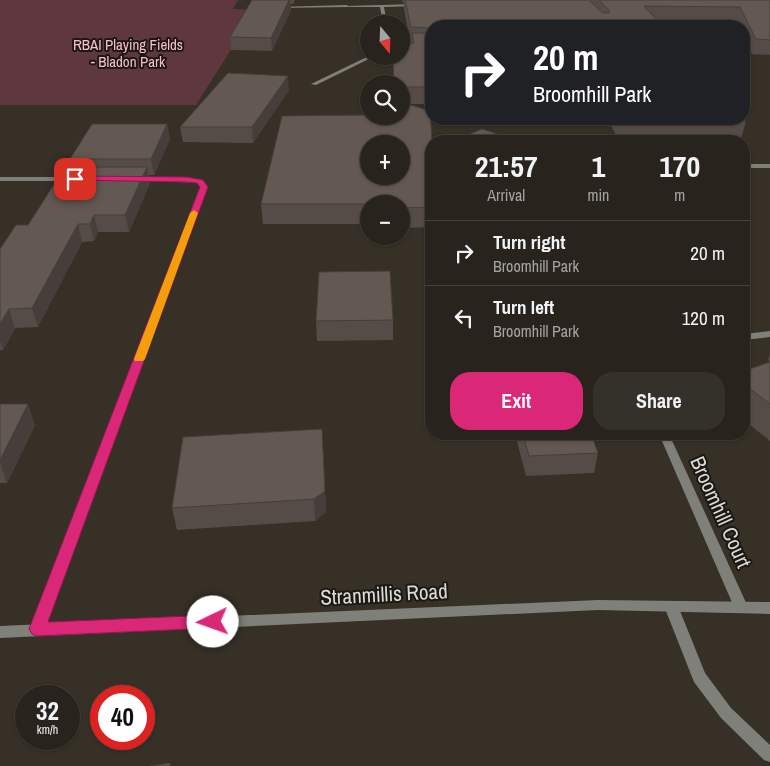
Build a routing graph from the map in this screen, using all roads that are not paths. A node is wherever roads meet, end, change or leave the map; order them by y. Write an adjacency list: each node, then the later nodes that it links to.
1 (420, 5): 2 (street)
2 (382, 6): 3 (street); 4 (street)
3 (274, 7)
4 (384, 15)
5 (360, 62): 6 (street)
6 (314, 84)
7 (750, 166): 8 (street)
8 (770, 166)
9 (0, 178): 10 (street)
10 (79, 179)
11 (128, 179): 18 (street)
12 (770, 334): 13 (street)
13 (750, 336)
14 (667, 440): 16 (street, Broomhill Court)
15 (671, 606): 16 (street, Stranmillis Road); 18 (street, Stranmillis Road); 20 (street)
16 (741, 607): 17 (street, Stranmillis Road)
17 (770, 608)
18 (37, 629): 19 (street, Stranmillis Road)
19 (0, 632)
20 (770, 755)

